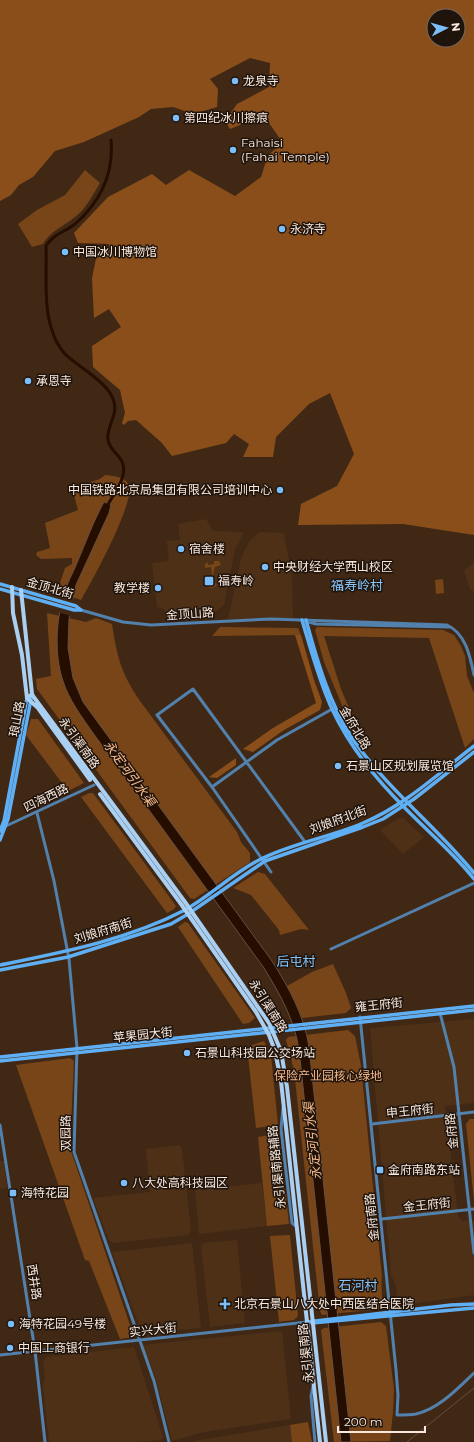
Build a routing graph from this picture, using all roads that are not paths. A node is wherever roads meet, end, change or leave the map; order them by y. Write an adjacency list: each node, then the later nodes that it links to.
1 (0, 584): 3 (main road, 金顶北街)
2 (0, 589): 3 (main road, 金顶北街)
3 (12, 590): 4 (main road, 金顶北街); 9 (main road, 永引渠南路)
4 (21, 592): 5 (main road, 金顶北街); 5 (main road, 金顶北街); 8 (main road)
5 (81, 610): 6 (street, 金顶山路)
6 (305, 621): 7 (street, 金顶山路); 10 (main road, 金府北路)
7 (474, 675)
8 (32, 694): 9 (main road); 30 (main road, 永引渠南路)
9 (29, 699): 14 (main road, 永引渠南路); 21 (main road, 琅山路); 22 (main road, 琅山路)
10 (334, 708): 13 (street); 16 (main road, 金府北路); 17 (main road, 金府北路)
11 (474, 746): 16 (main road, 刘娘府北街)
12 (474, 752): 18 (main road, 刘娘府北街)
13 (246, 762): 15 (street); 15 (street); 24 (street)
14 (94, 785): 20 (street, 四海西路); 30 (main road, 永引渠南路)
15 (212, 787): 25 (street)
16 (404, 799): 17 (main road, 刘娘府北街); 18 (main road, 金府北路)
17 (399, 802): 19 (main road, 金府北路); 24 (main road, 刘娘府北街)
18 (407, 803): 19 (main road, 刘娘府北街); 27 (main road, 金府北路)
19 (403, 807): 25 (main road, 刘娘府北街); 28 (main road, 金府北路)
20 (37, 813): 21 (street, 四海西路); 32 (street, 双园路)
21 (6, 826): 23 (main road, 琅山路)
22 (0, 831)
23 (0, 840)
24 (305, 842): 25 (main road, 刘娘府北街)
25 (263, 860): 26 (street); 30 (main road, 刘娘府北街)
26 (271, 872)
27 (474, 873)
28 (474, 879)
29 (474, 883): 31 (street)
30 (188, 911): 32 (main road, 刘娘府南街); 33 (main road, 刘娘府南街); 42 (main road, 永引渠南路); 43 (main road, 永引渠南路)
31 (331, 949)
32 (67, 952): 33 (street, 双园路); 34 (main road, 刘娘府南街)
33 (68, 957): 35 (main road, 刘娘府南街); 44 (street, 双园路)
34 (0, 965)
35 (0, 970)
36 (474, 1006): 38 (main road, 雍王府街)
37 (474, 1010): 38 (main road, 雍王府街)
38 (439, 1011): 39 (main road, 雍王府街); 40 (main road, 雍王府街); 48 (street, 金府路)
39 (360, 1017): 40 (street, 金府南路); 41 (main road, 雍王府街)
40 (361, 1022): 41 (main road, 雍王府街); 49 (street, 金府南路)
41 (287, 1028): 42 (main road, 苹果园大街)
42 (273, 1029): 43 (main road, 苹果园大街); 59 (main road, 永引渠南路)
43 (266, 1030): 44 (main road, 苹果园大街); 58 (main road, 永引渠南路)
44 (77, 1050): 45 (main road, 苹果园大街); 46 (main road, 苹果园大街); 60 (street, 双园路)
45 (0, 1057)
46 (0, 1061)
47 (474, 1112): 48 (street, 申王府街)
48 (459, 1114): 49 (street, 申王府街); 51 (street, 金府路)
49 (372, 1124): 53 (street, 金府南路)
50 (0, 1125): 61 (street, 西井路)
51 (470, 1209): 52 (street, 金王府街); 53 (street, 金王府街); 54 (street, 金府路)
52 (474, 1209)
53 (382, 1219): 57 (street, 金府南路)
54 (474, 1254)
55 (474, 1304): 57 (main road)
56 (474, 1308): 57 (main road)
57 (391, 1314): 59 (main road); 63 (street, 金府南路)
58 (307, 1322): 59 (main road); 60 (street, 实兴大街); 64 (main road, 永引渠南路)
59 (313, 1322): 71 (main road, 永引渠南路)
60 (139, 1340): 61 (street, 实兴大街); 68 (street, 双园路)
61 (35, 1352): 62 (street, 实兴大街); 67 (street, 西井路)
62 (0, 1355)
63 (474, 1372)
64 (313, 1382): 65 (street); 66 (main road, 永引渠南路)
65 (313, 1418): 66 (street); 69 (street)
66 (318, 1423): 70 (main road, 永引渠南路)
67 (45, 1442)
68 (170, 1442)
69 (315, 1442)
70 (320, 1442)
71 (326, 1442)

